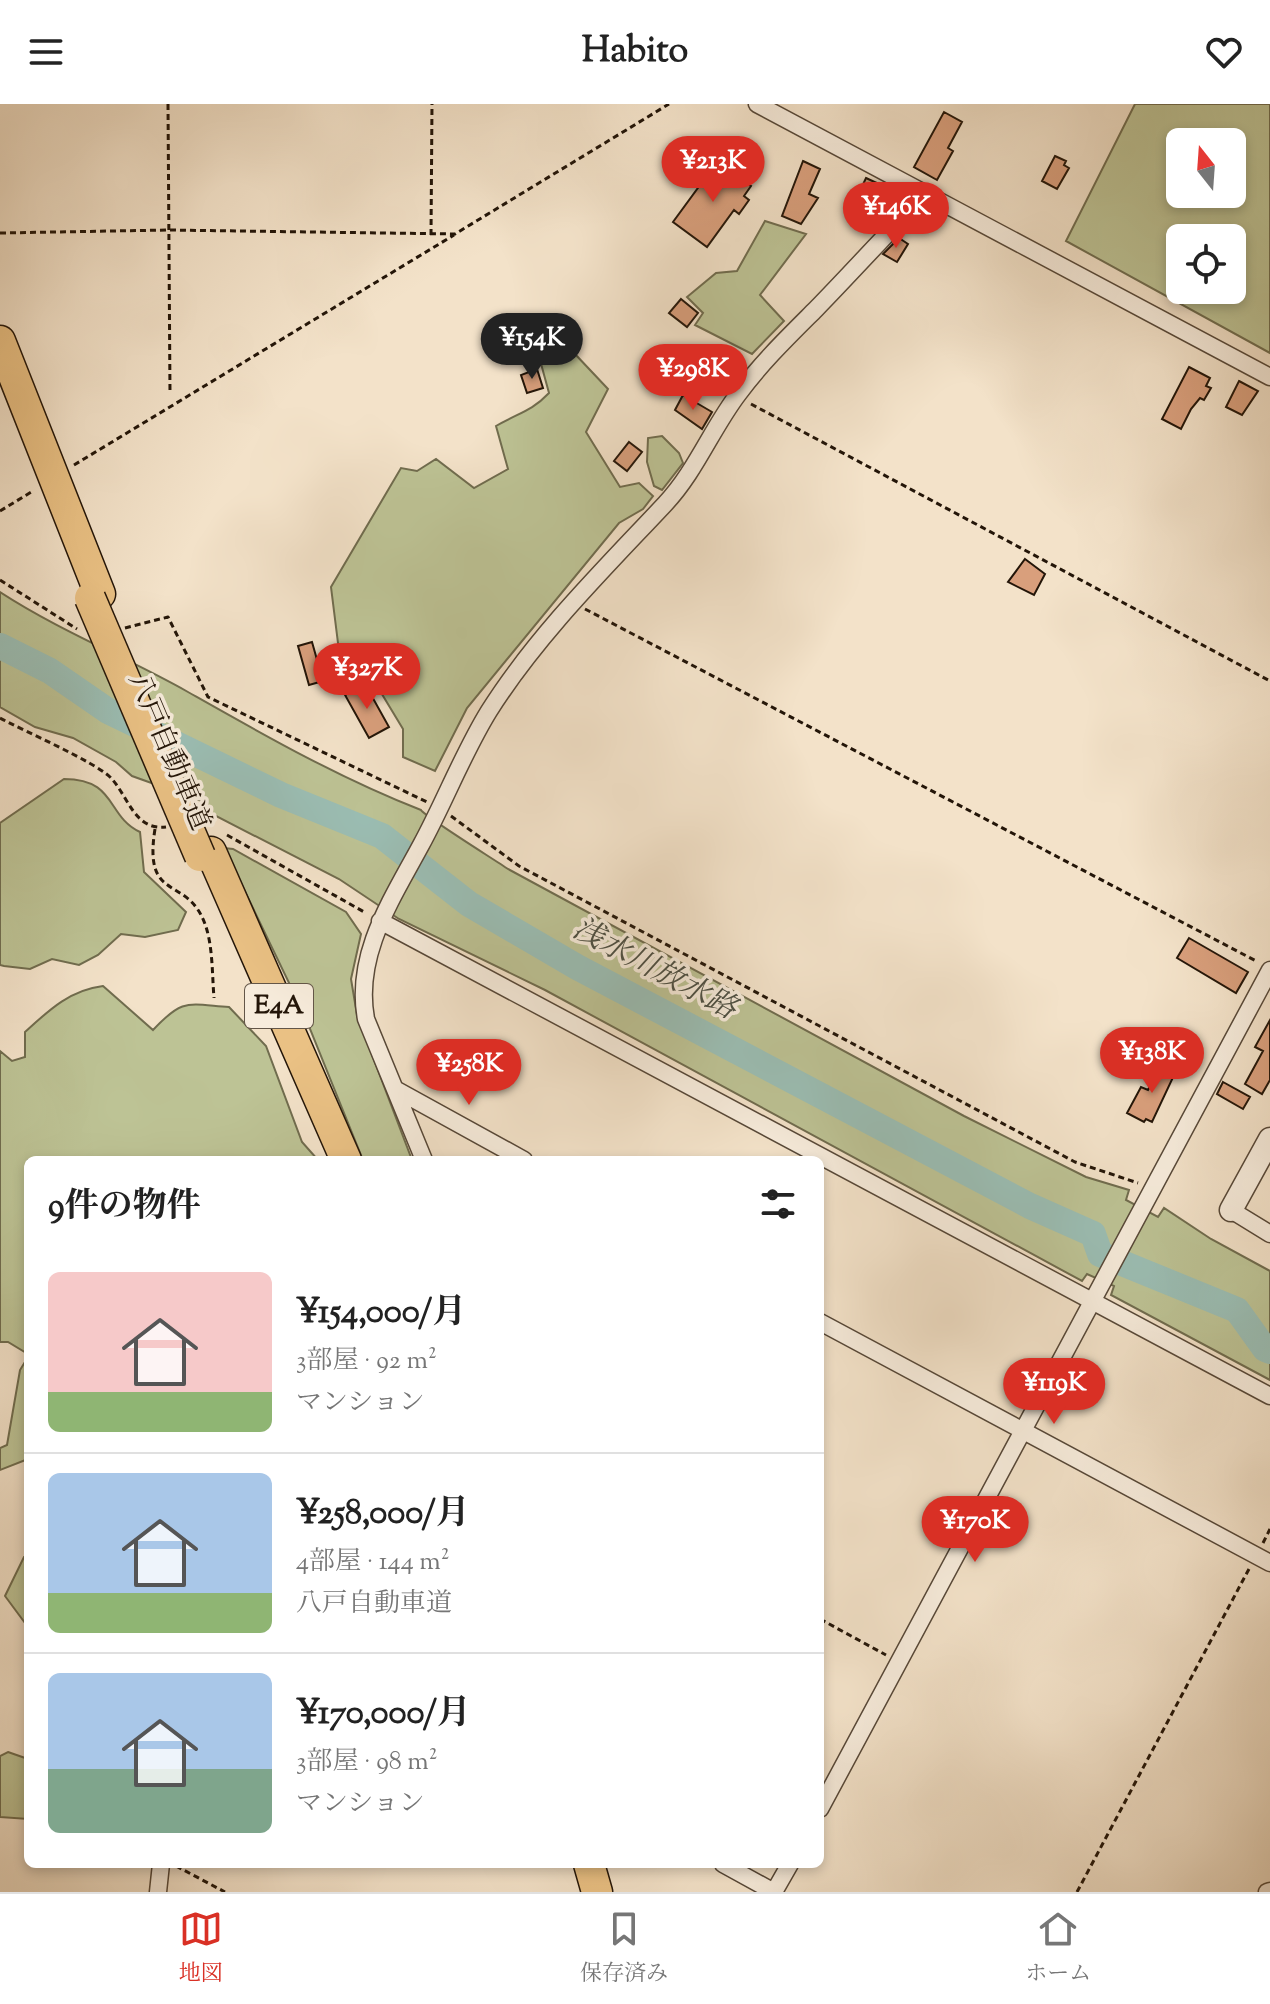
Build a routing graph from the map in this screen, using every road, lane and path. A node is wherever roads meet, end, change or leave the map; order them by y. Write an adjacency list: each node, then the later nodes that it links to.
1 (168, 104): 6 (path)
2 (432, 104): 9 (path)
3 (669, 104): 8 (path)
4 (757, 104): 5 (street)
5 (925, 195): 12 (street); 14 (street)
6 (167, 230): 7 (path); 9 (path); 13 (path)
7 (0, 233)
8 (455, 234): 9 (path); 15 (path)
9 (431, 235)
10 (0, 341): 19 (highway, 八戸自動車道 / E4A)
11 (0, 372): 19 (highway, 八戸自動車道 / E4A)
12 (1270, 377)
13 (170, 394)
14 (736, 396): 20 (street); 23 (path)
15 (71, 467)
16 (33, 491): 17 (path)
17 (0, 511)
18 (0, 580): 21 (path)
19 (95, 596): 26 (highway, 八戸自動車道 / E4A, bridge)
20 (574, 604): 24 (street); 28 (path)
21 (78, 629)
22 (121, 629): 24 (path)
23 (1270, 681)
24 (440, 809): 27 (street); 38 (path)
25 (155, 829): 29 (path)
26 (206, 854): 32 (highway, 八戸自動車道 / E4A); 33 (highway, 八戸自動車道 / E4A)
27 (380, 921): 30 (street); 36 (street)
28 (1270, 969): 38 (street)
29 (214, 998)
30 (395, 1089): 34 (street); 35 (street)
31 (1270, 1139): 39 (street)
32 (332, 1156)
33 (344, 1156)
34 (422, 1156)
35 (517, 1156)
36 (823, 1156)
37 (824, 1156): 41 (street)
38 (1150, 1194): 41 (street)
39 (1231, 1210): 40 (street)
40 (1270, 1234)
41 (1095, 1300): 43 (street); 44 (street)
42 (824, 1324): 44 (street)
43 (1270, 1396)
44 (1022, 1433): 46 (street); 48 (street)
45 (1270, 1529): 46 (path)
46 (1263, 1559): 61 (path)
47 (824, 1621): 48 (path)
48 (900, 1663): 49 (street)
49 (824, 1802)
50 (161, 1868): 56 (street)
51 (181, 1868): 57 (path)
52 (590, 1868): 58 (highway)
53 (601, 1868): 59 (highway)
54 (730, 1868): 60 (street)
55 (788, 1868): 60 (street)
56 (158, 1892)
57 (225, 1892)
58 (597, 1892)
59 (608, 1892)
60 (774, 1892)
61 (1077, 1892)

